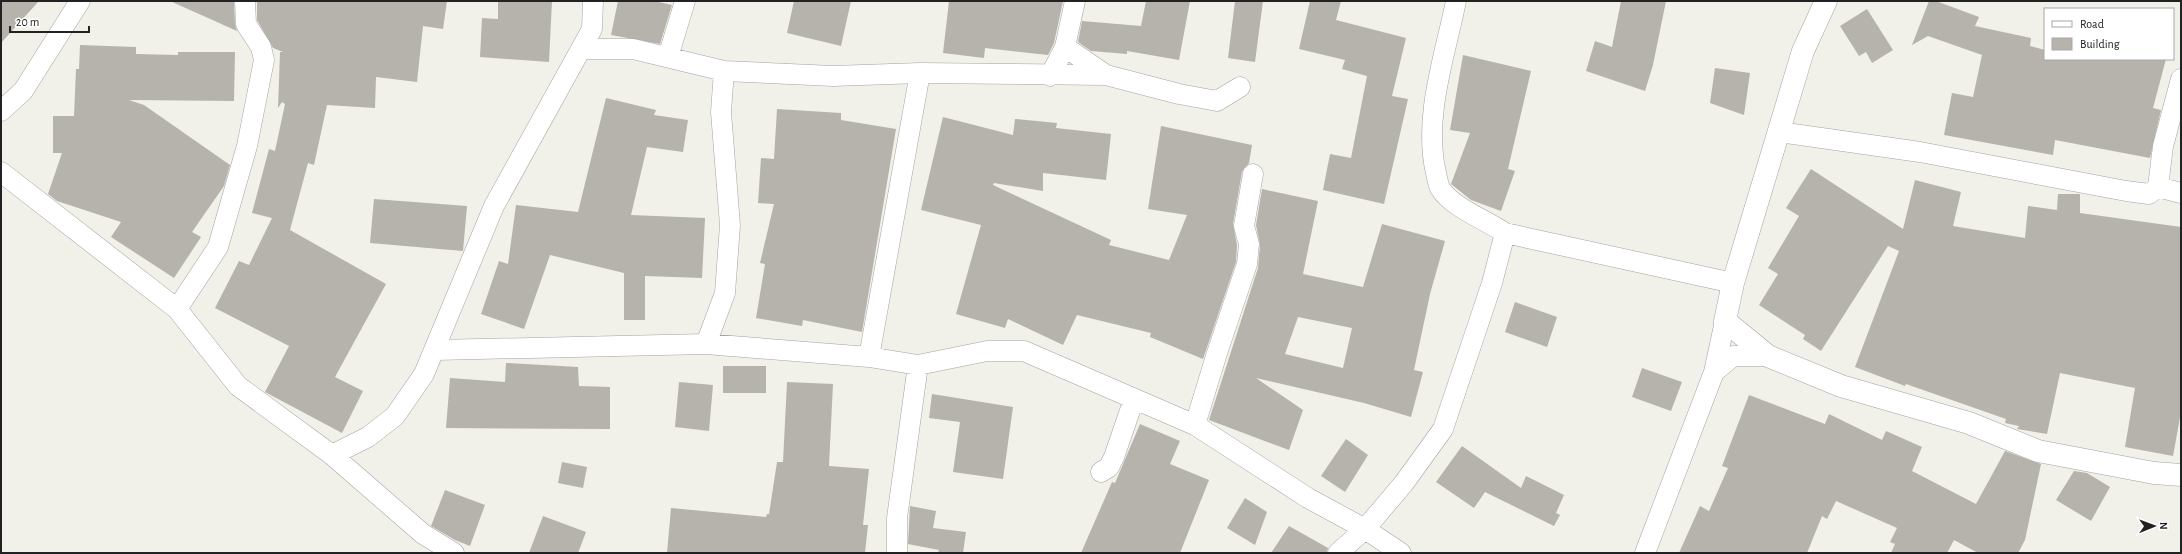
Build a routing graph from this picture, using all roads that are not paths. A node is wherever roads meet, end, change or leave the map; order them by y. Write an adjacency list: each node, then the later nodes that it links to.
1 (80, 1): 17 (street)
2 (245, 1): 25 (street)
3 (594, 1): 9 (street)
4 (685, 1): 10 (street)
5 (1075, 1): 8 (street)
6 (1456, 1): 23 (street)
7 (1826, 1): 18 (street)
8 (1065, 47): 13 (street); 14 (street)
9 (582, 49): 10 (street); 28 (street)
10 (668, 57): 11 (street)
11 (724, 71): 12 (street); 27 (street)
12 (920, 73): 14 (street); 30 (street)
13 (1106, 75): 14 (street); 16 (street)
14 (1050, 76)
15 (2181, 79): 21 (street)
16 (1240, 87)
17 (1, 111)
18 (1779, 132): 21 (street); 24 (street)
19 (1, 172): 25 (street)
20 (1253, 174): 34 (street)
21 (2158, 187): 22 (street)
22 (2181, 193)
23 (1505, 233): 24 (street); 38 (street)
24 (1733, 283): 26 (street)
25 (177, 309): 35 (street)
26 (1725, 321): 29 (street); 32 (street)
27 (706, 344): 28 (street); 30 (street)
28 (436, 350): 35 (street)
29 (1768, 356): 32 (street); 37 (street)
30 (869, 357): 31 (street)
31 (918, 365): 33 (street); 40 (street)
32 (1714, 372): 43 (street)
33 (1134, 399): 34 (street); 36 (street)
34 (1196, 425): 38 (street)
35 (332, 455): 39 (street)
36 (1101, 472)
37 (2181, 475)
38 (1365, 529): 41 (street); 42 (street)
39 (454, 553)
40 (897, 553)
41 (1338, 553)
42 (1401, 553)
43 (1645, 553)

